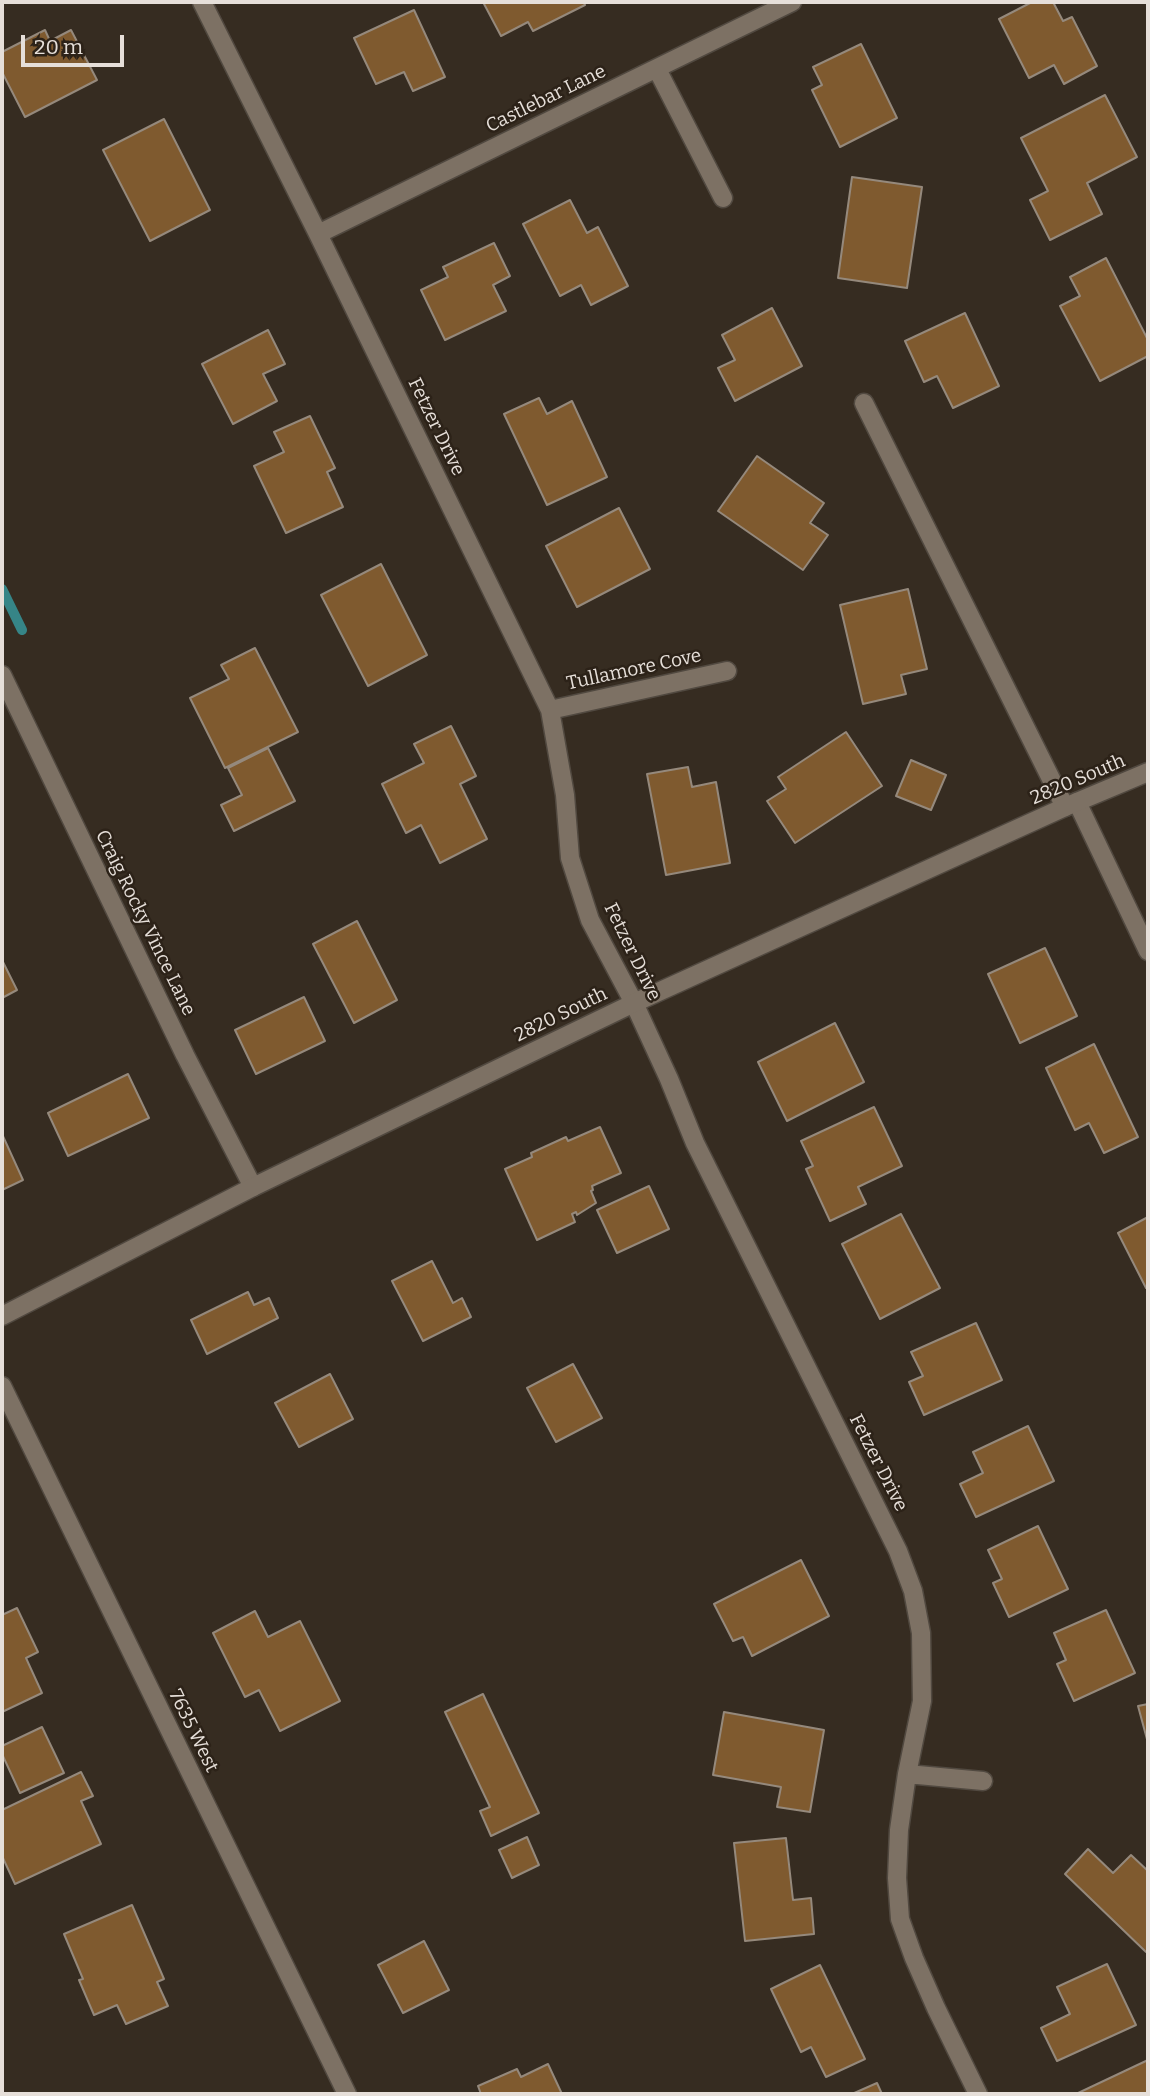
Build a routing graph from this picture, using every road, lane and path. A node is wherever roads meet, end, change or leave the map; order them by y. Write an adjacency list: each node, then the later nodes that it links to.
1 (202, 2): 5 (street, Fetzer Drive)
2 (792, 2): 3 (street, Castlebar Lane)
3 (657, 69): 4 (street); 5 (street, Castlebar Lane)
4 (723, 198)
5 (318, 234): 9 (street, Fetzer Drive)
6 (864, 403): 11 (street)
7 (727, 671): 9 (street, Tullamore Cove)
8 (2, 675): 14 (street, Craig Rocky Vince Lane)
9 (550, 710): 13 (street, Fetzer Drive)
10 (1148, 772): 11 (street, 2820 South)
11 (1071, 805): 12 (street); 13 (street, 2820 South)
12 (1148, 951)
13 (634, 1003): 14 (street, 2820 South); 17 (street, Fetzer Drive)
14 (253, 1187): 15 (street, 2820 South)
15 (2, 1316)
16 (2, 1386): 19 (street, 7635 West)
17 (907, 1774): 18 (street); 20 (street, Fetzer Drive)
18 (983, 1782)
19 (347, 2094)
20 (978, 2094)

